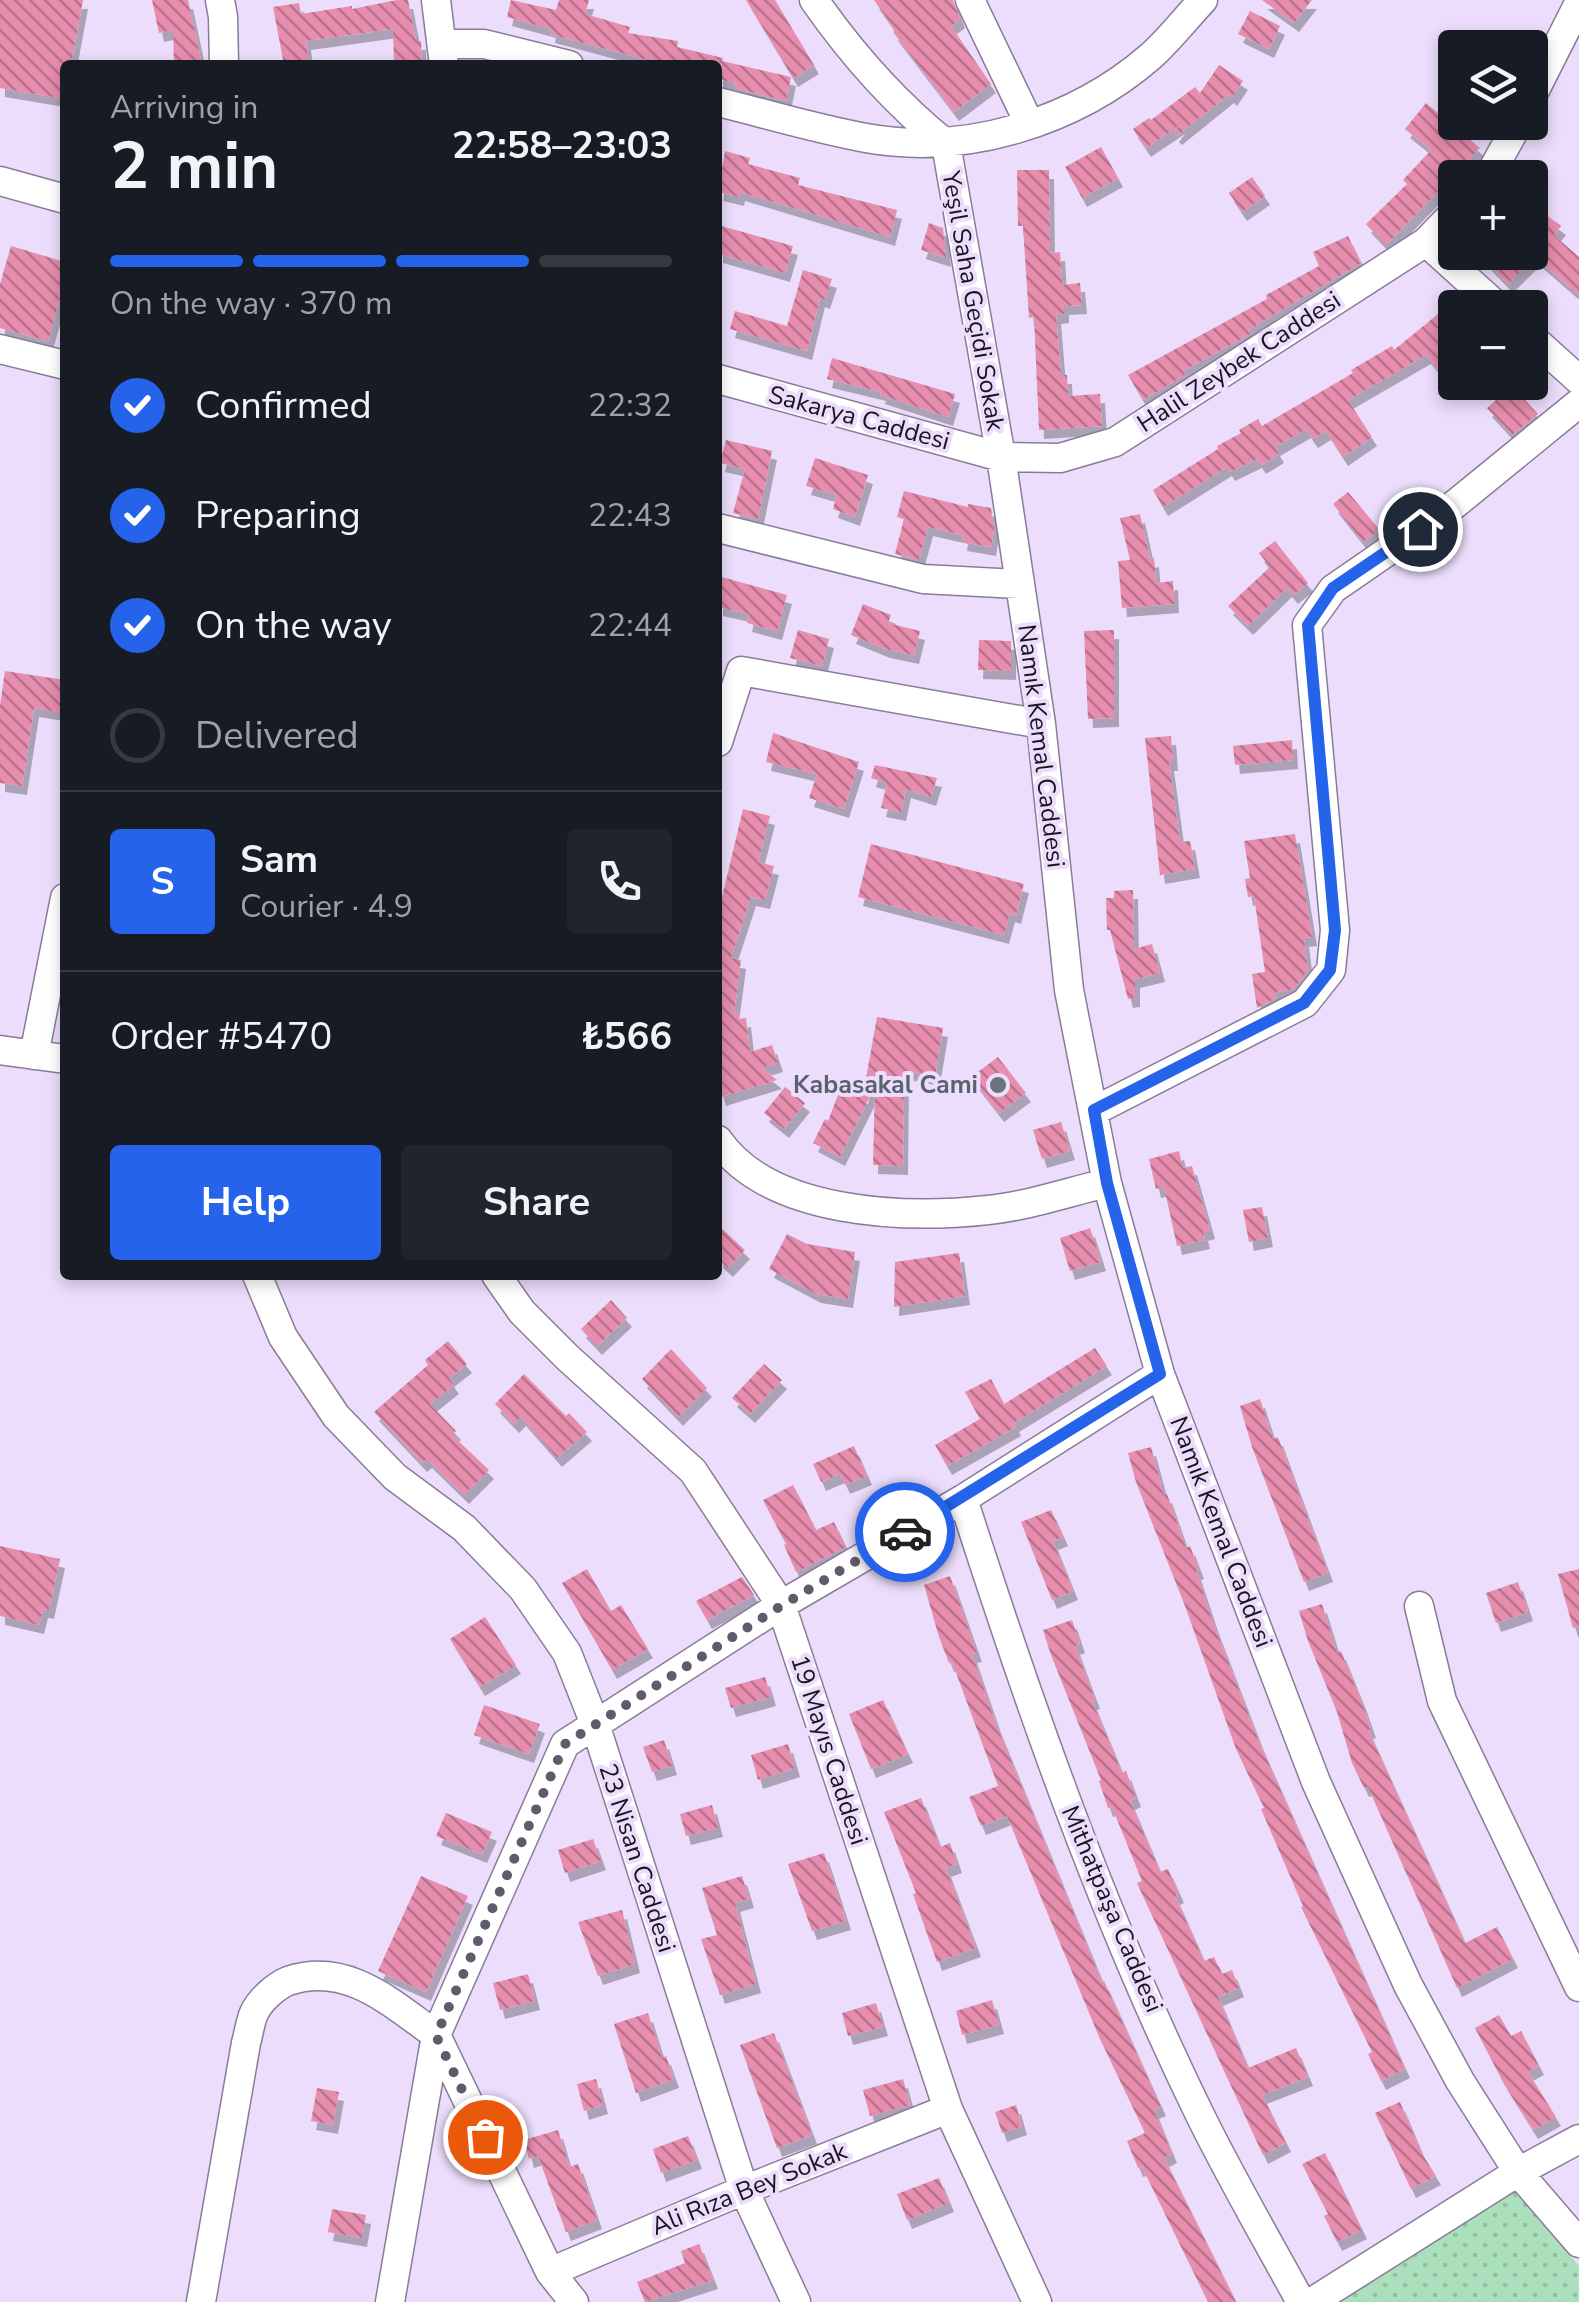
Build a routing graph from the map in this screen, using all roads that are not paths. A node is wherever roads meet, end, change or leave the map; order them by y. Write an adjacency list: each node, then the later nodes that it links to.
1 (220, 0): 8 (street)
2 (436, 0): 7 (street)
3 (814, 0): 13 (street)
4 (970, 0): 12 (street)
5 (1204, 0): 12 (street)
6 (1579, 3): 10 (street)
7 (444, 54): 9 (street)
8 (224, 60)
9 (548, 60)
10 (1548, 64)
11 (722, 103): 13 (street)
12 (1029, 123): 13 (street)
13 (946, 144): 25 (street, Yeşil Saha Geçidi Sokak)
14 (0, 181): 15 (street)
15 (60, 198)
16 (1438, 230): 17 (street, Halil Zeybek Caddesi)
17 (1426, 242): 18 (street); 25 (street, Halil Zeybek Caddesi)
18 (1479, 290)
19 (0, 349): 21 (street)
20 (1548, 352): 23 (street)
21 (60, 364)
22 (722, 380): 25 (street, Sakarya Caddesi)
23 (1579, 380)
24 (1579, 403): 34 (street)
25 (1001, 458): 27 (street, Namık Kemal Caddesi)
26 (722, 529): 27 (street)
27 (1020, 584): 28 (street, Namık Kemal Caddesi)
28 (1041, 724): 29 (street); 34 (street, Namık Kemal Caddesi)
29 (722, 730)
30 (60, 923): 32 (street)
31 (0, 1050): 32 (street)
32 (34, 1056): 33 (street)
33 (60, 1059)
34 (1094, 1110): 36 (street, Namık Kemal Caddesi)
35 (722, 1146): 36 (street)
36 (1107, 1183): 39 (street, Namık Kemal Caddesi)
37 (259, 1280): 43 (street, 23 Nisan Caddesi)
38 (500, 1280): 41 (street, 19 Mayıs Caddesi)
39 (1160, 1374): 40 (street); 48 (street, Namık Kemal Caddesi)
40 (963, 1499): 41 (street); 57 (street, Mithatpaşa Caddesi)
41 (781, 1606): 43 (street); 46 (street, 19 Mayıs Caddesi)
42 (1418, 1606): 44 (street)
43 (595, 1724): 45 (street); 49 (street, 23 Nisan Caddesi)
44 (1579, 1986)
45 (436, 2036): 51 (street); 52 (street); 53 (street)
46 (948, 2108): 49 (street, Ali Rıza Bey Sokak); 56 (street, 19 Mayıs Caddesi)
47 (1579, 2139): 48 (street)
48 (1518, 2172): 50 (street, Namık Kemal Caddesi); 58 (street)
49 (744, 2190): 51 (street, Ali Rıza Bey Sokak); 55 (street, 23 Nisan Caddesi)
50 (1579, 2244)
51 (550, 2272): 54 (street)
52 (201, 2302)
53 (390, 2302)
54 (574, 2302)
55 (796, 2302)
56 (1037, 2302)
57 (1300, 2302)
58 (1312, 2302)

